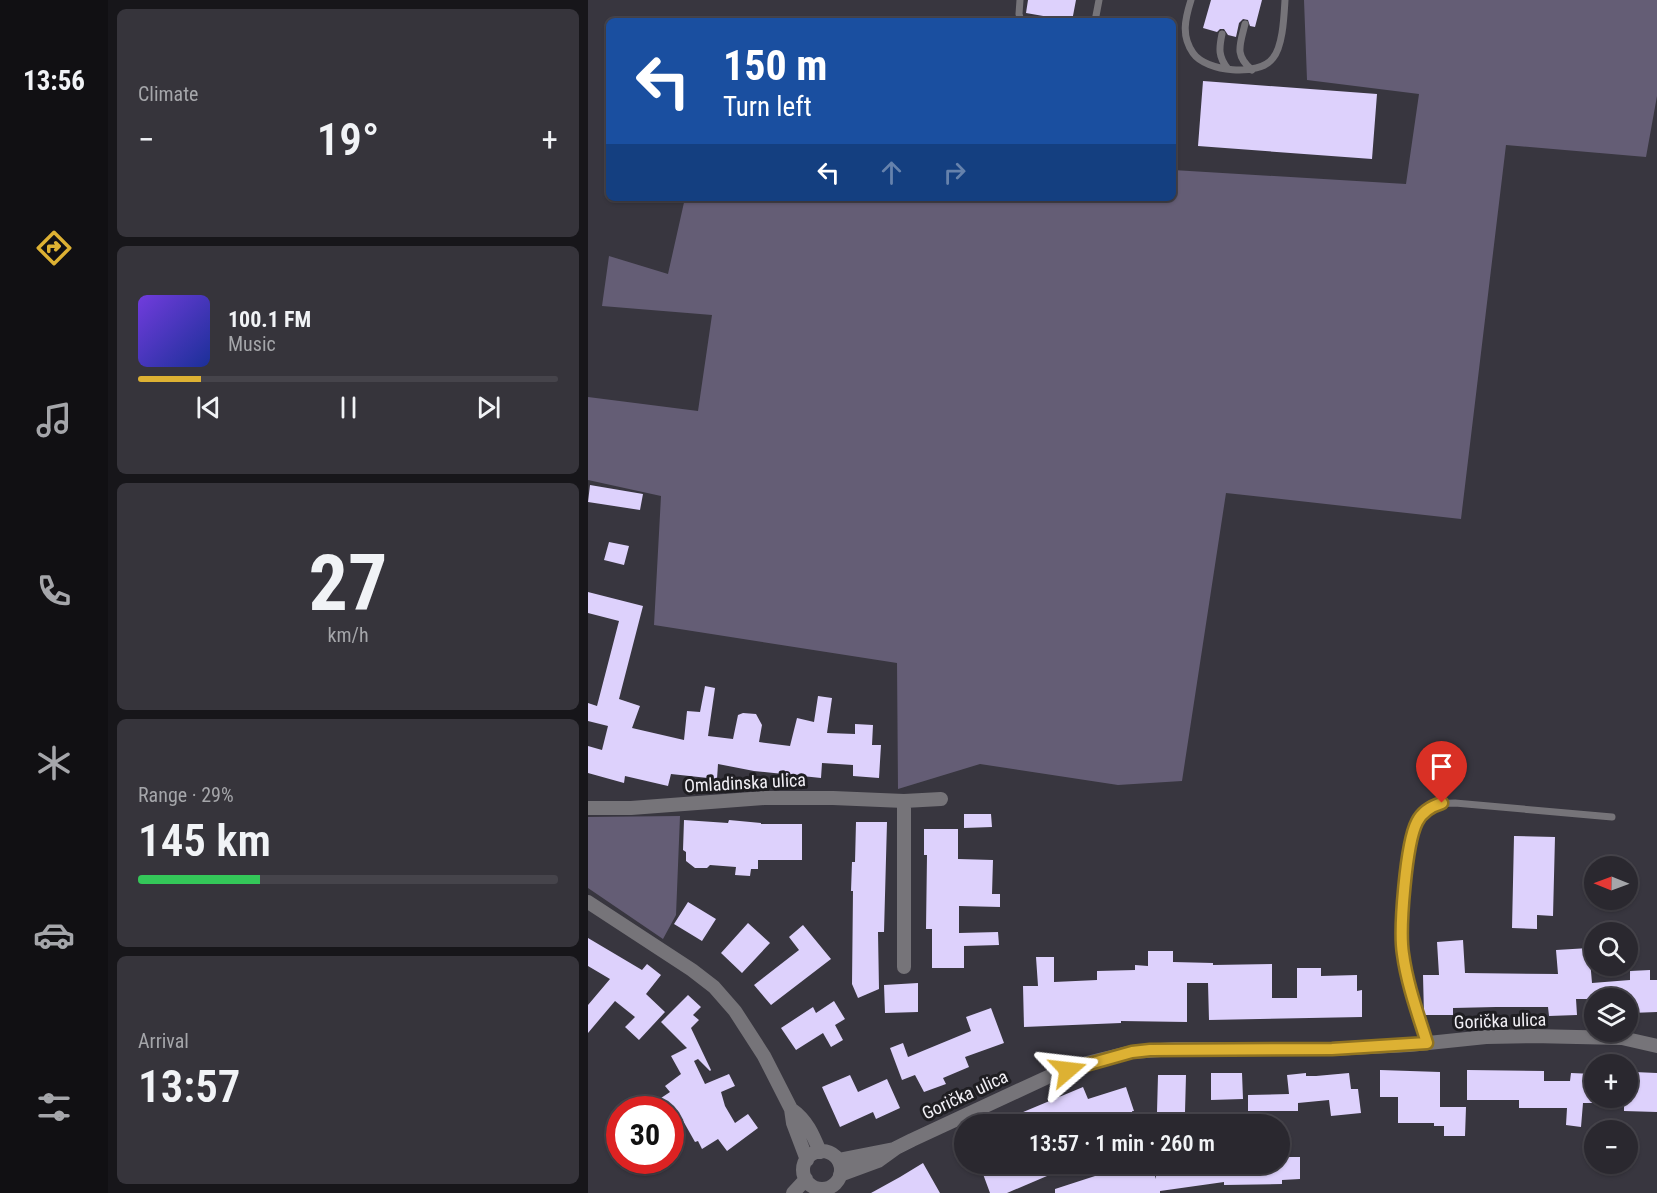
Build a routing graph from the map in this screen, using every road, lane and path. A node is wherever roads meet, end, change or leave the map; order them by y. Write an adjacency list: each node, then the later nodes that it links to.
1 (1020, 0): 5 (lane)
2 (1099, 0): 6 (lane)
3 (1191, 0): 9 (lane)
4 (1285, 0): 10 (lane)
5 (1020, 18)
6 (1096, 18)
7 (1245, 24): 10 (lane)
8 (1222, 34): 9 (lane)
9 (1228, 69): 10 (lane)
10 (1252, 70)
11 (941, 799): 12 (street, Omladinska ulica)
12 (904, 801): 13 (street, Omladinska ulica); 16 (street)
13 (588, 808)
14 (1612, 818): 17 (lane)
15 (588, 903): 19 (street)
16 (904, 967)
17 (1427, 1043): 18 (street, Gorička ulica); 20 (street, Gorička ulica)
18 (1657, 1046)
19 (791, 1109): 21 (street); 22 (street)
20 (896, 1148): 23 (street, Gorička ulica); 25 (street, Gorička ulica)
21 (820, 1152): 22 (street); 23 (street)
22 (807, 1160): 24 (street)
23 (838, 1160): 25 (street)
24 (806, 1179): 25 (street); 26 (street)
25 (830, 1188)
26 (793, 1193)

